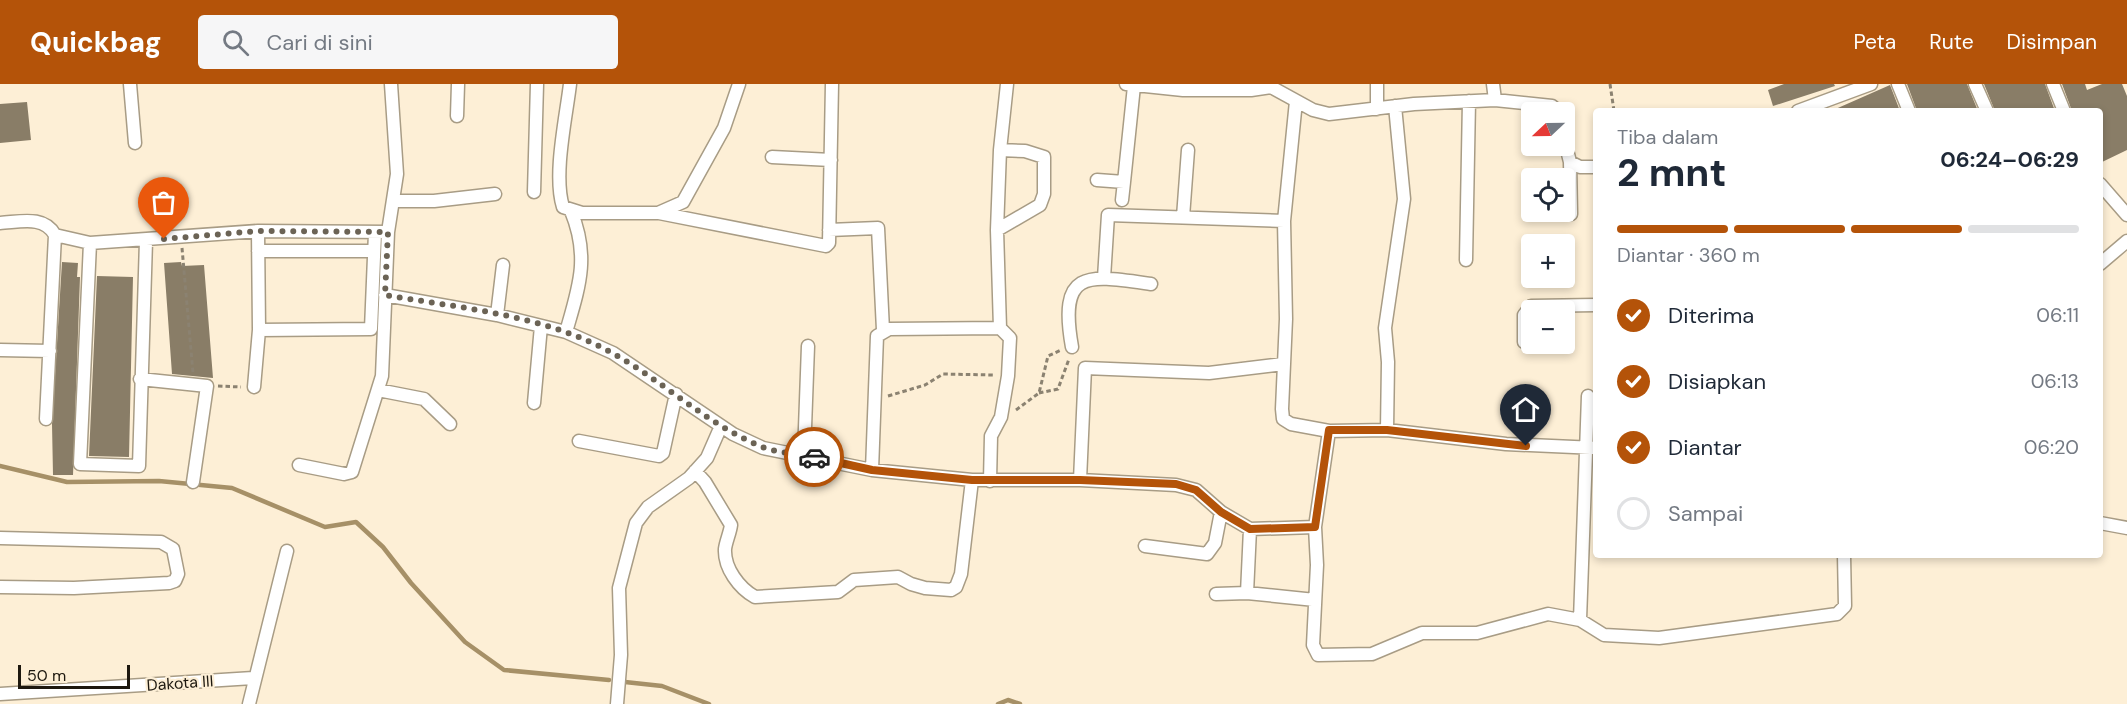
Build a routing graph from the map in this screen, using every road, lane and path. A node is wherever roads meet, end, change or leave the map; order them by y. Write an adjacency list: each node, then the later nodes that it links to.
1 (130, 84): 29 (street)
2 (391, 84): 44 (street)
3 (458, 84): 28 (street)
4 (537, 84): 41 (street)
5 (570, 84): 45 (street)
6 (739, 84): 46 (street)
7 (832, 84): 34 (street)
8 (1007, 84): 30 (street)
9 (1377, 84): 27 (street)
10 (1493, 84): 17 (street)
11 (1610, 84): 23 (path)
12 (1871, 84): 22 (street)
13 (1898, 84): 24 (street)
14 (1975, 84): 25 (street)
15 (2053, 84): 26 (street)
16 (1130, 85): 18 (street); 39 (street)
17 (1495, 100): 19 (street); 20 (street)
18 (1296, 101): 27 (street); 49 (street)
19 (1469, 101): 21 (street); 62 (street)
20 (1521, 103)
21 (1395, 106): 27 (street); 97 (street)
22 (1824, 107)
23 (1614, 108)
24 (1908, 108)
25 (1986, 108)
26 (2063, 108)
27 (1377, 109)
28 (457, 117)
29 (135, 143)
30 (1000, 150): 52 (street); 52 (street)
31 (1188, 150): 48 (street)
32 (1568, 156): 35 (street)
33 (772, 157): 34 (street)
34 (831, 160): 51 (street)
35 (1570, 162): 36 (street); 37 (street)
36 (1570, 168)
37 (1593, 168)
38 (1097, 180): 39 (street)
39 (1124, 182): 43 (street)
40 (2103, 187): 47 (street)
41 (534, 192)
42 (495, 194): 44 (street)
43 (1122, 200)
44 (394, 201): 54 (street)
45 (571, 211): 46 (street); 75 (street)
46 (658, 213): 51 (street)
47 (2127, 214)
48 (1183, 217): 49 (street); 65 (street)
49 (1284, 221): 80 (street)
50 (0, 223): 55 (street)
51 (830, 230): 74 (street)
52 (997, 230): 72 (street)
53 (258, 231): 54 (street); 56 (street); 60 (street)
54 (382, 232): 61 (street); 67 (street)
55 (56, 236): 59 (street); 79 (street)
56 (181, 237): 57 (street); 83 (path)
57 (146, 241): 59 (street); 82 (street)
58 (2127, 241): 63 (street)
59 (90, 243): 82 (street)
60 (258, 251): 61 (street); 73 (street)
61 (374, 251): 73 (street)
62 (1466, 260)
63 (2103, 261)
64 (503, 265): 70 (street)
65 (1104, 278): 66 (street); 77 (street)
66 (1151, 284)
67 (385, 295): 70 (street); 86 (street)
68 (1575, 305): 69 (street)
69 (1593, 305)
70 (498, 315): 71 (street)
71 (541, 326): 75 (street); 91 (street)
72 (1000, 328): 74 (street); 81 (street)
73 (259, 330): 85 (street)
74 (883, 330): 90 (street)
75 (566, 332): 88 (street)
76 (808, 346): 100 (street)
77 (1072, 347): 87 (path); 87 (path)
78 (0, 350): 79 (street)
79 (50, 351): 93 (street)
80 (1283, 364): 96 (street); 105 (street)
81 (1008, 376): 90 (path); 92 (street)
82 (140, 380): 83 (street)
83 (193, 385): 84 (street)
84 (207, 386): 85 (path); 106 (street)
85 (254, 387)
86 (378, 390): 94 (street); 101 (street)
87 (1039, 393): 92 (path)
88 (676, 394): 95 (street); 98 (street)
89 (1588, 396): 99 (street)
90 (877, 399): 102 (street)
91 (534, 403)
92 (1001, 417): 107 (street)
93 (46, 419)
94 (450, 424)
95 (721, 426): 100 (street); 103 (street)
96 (1329, 430): 97 (street); 110 (street)
97 (1387, 430): 99 (street)
98 (579, 441)
99 (1592, 449): 121 (street)
100 (804, 455): 102 (street)
101 (299, 465)
102 (872, 470): 104 (street)
103 (695, 471): 104 (street); 125 (street)
104 (972, 480): 107 (street)
105 (1080, 480): 107 (street); 108 (street)
106 (193, 482)
107 (990, 482)
108 (1221, 512): 112 (street); 114 (street)
109 (2103, 524): 111 (street)
110 (1315, 527): 112 (street); 120 (street)
111 (2127, 528)
112 (1250, 529): 118 (street)
113 (0, 538): 117 (street)
114 (1145, 546)
115 (286, 550): 122 (street)
116 (1844, 558): 121 (street)
117 (0, 587)
118 (1247, 593): 119 (street); 120 (street)
119 (1215, 594)
120 (1315, 600): 121 (street)
121 (1580, 620)
122 (253, 678): 123 (street, Dakota III); 124 (street)
123 (0, 694)
124 (249, 704)
125 (617, 704)

